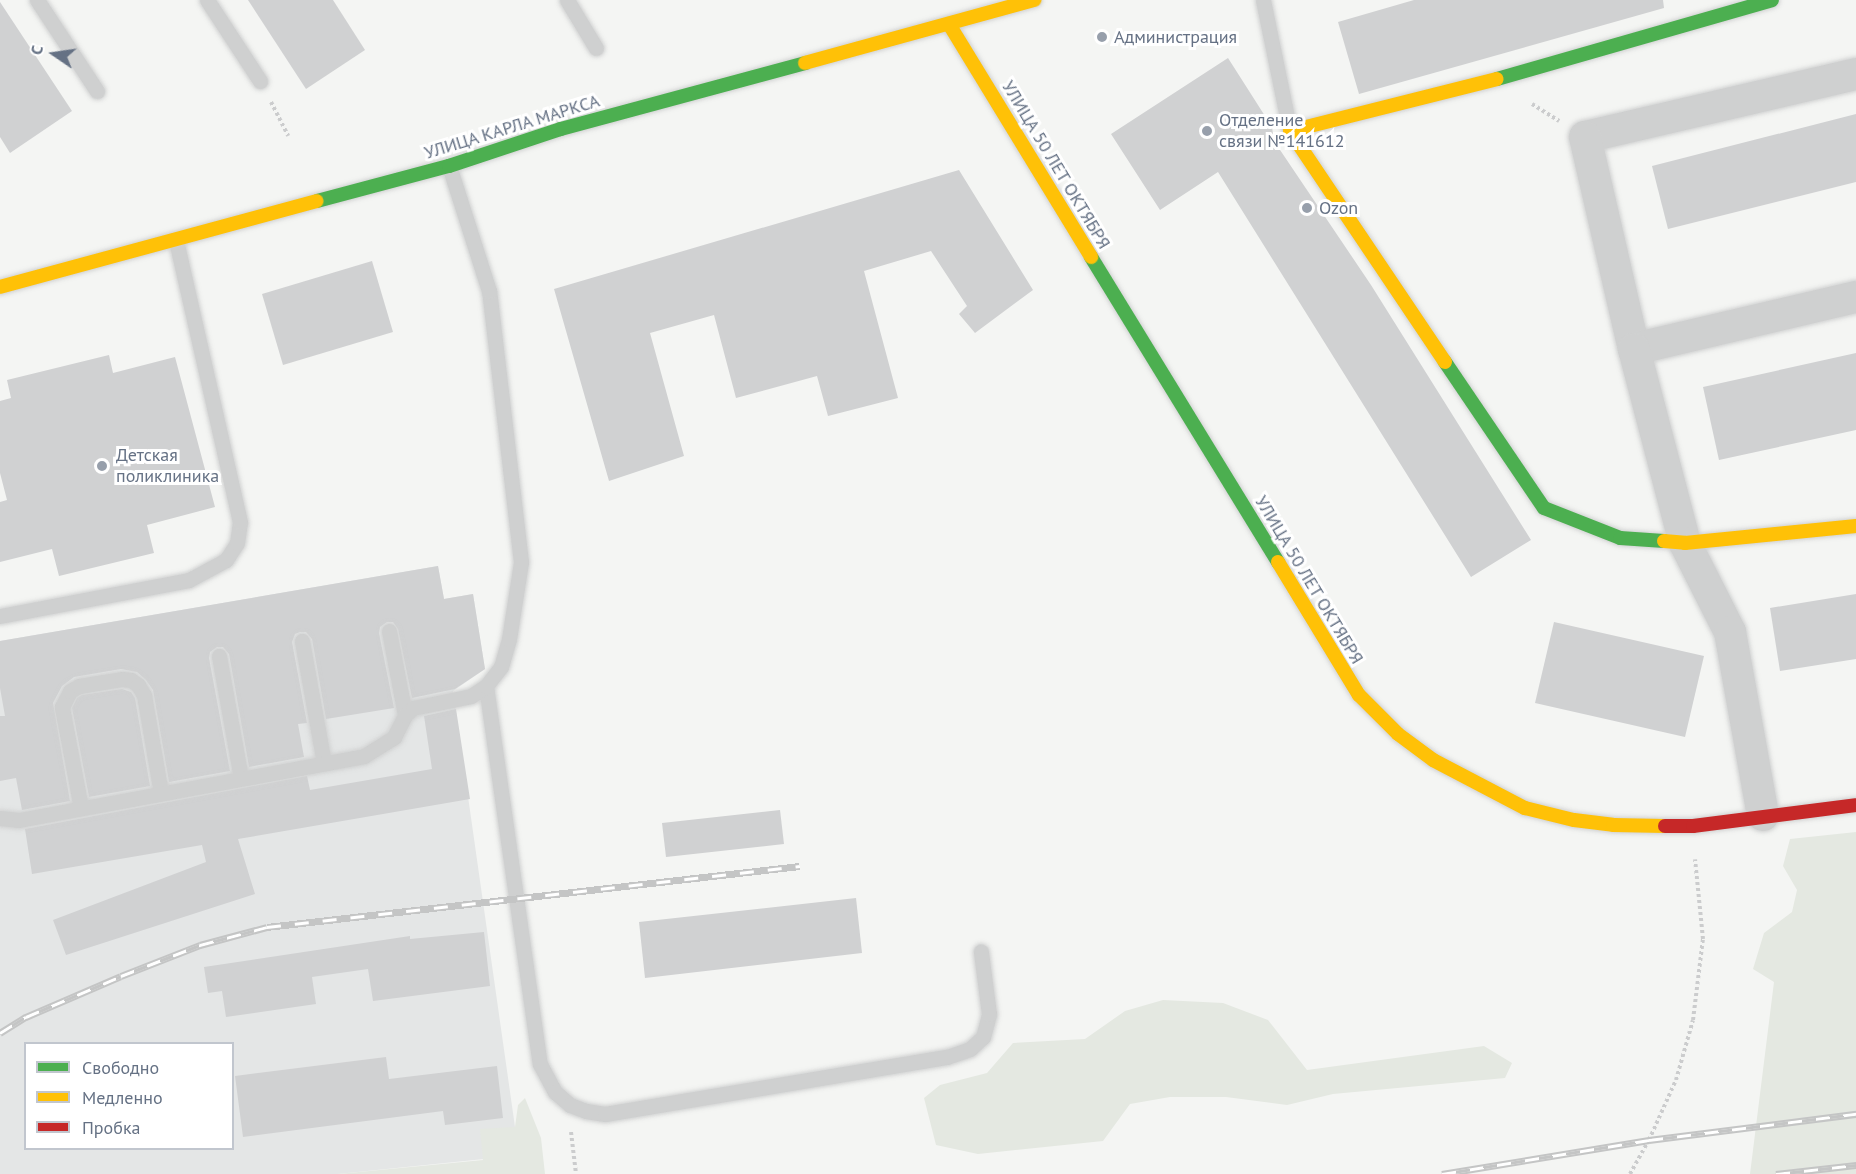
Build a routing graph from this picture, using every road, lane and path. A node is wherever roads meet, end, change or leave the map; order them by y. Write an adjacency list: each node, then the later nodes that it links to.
1 (37, 0): 12 (lane)
2 (207, 0): 11 (lane)
3 (567, 0): 8 (lane)
4 (1034, 0): 7 (street, УЛИЦА КАРЛА МАРКСА)
5 (1263, 0): 13 (lane)
6 (1772, 0): 10 (street)
7 (949, 24): 16 (street, УЛИЦА КАРЛА МАРКСА); 36 (street, УЛИЦА 50 ЛЕТ ОКТЯБРЯ)
8 (596, 48)
9 (1856, 74): 15 (street)
10 (1494, 80): 13 (street); 15 (path)
11 (260, 81): 14 (path)
12 (97, 91)
13 (1290, 131): 22 (street)
14 (288, 136)
15 (1585, 137): 20 (street)
16 (449, 166): 17 (street, УЛИЦА КАРЛА МАРКСА); 27 (lane)
17 (176, 241): 18 (street, УЛИЦА КАРЛА МАРКСА); 23 (lane)
18 (0, 287)
19 (1856, 297): 20 (street)
20 (1634, 349): 22 (street)
21 (1856, 526): 22 (street)
22 (1685, 543): 34 (street)
23 (0, 616)
24 (389, 631): 28 (lane)
25 (302, 641): 29 (lane)
26 (219, 656): 30 (lane)
27 (486, 686): 28 (lane); 38 (lane)
28 (405, 715): 29 (lane)
29 (324, 763): 30 (lane)
30 (241, 778): 31 (lane)
31 (161, 793): 33 (lane); 33 (lane)
32 (1856, 805): 34 (street, УЛИЦА 50 ЛЕТ ОКТЯБРЯ)
33 (81, 808): 35 (lane)
34 (1763, 815): 36 (street, УЛИЦА 50 ЛЕТ ОКТЯБРЯ)
35 (0, 818)
36 (1693, 826): 40 (path)
37 (981, 952): 38 (lane)
38 (570, 1105): 39 (path)
39 (576, 1174)
40 (1630, 1174)

